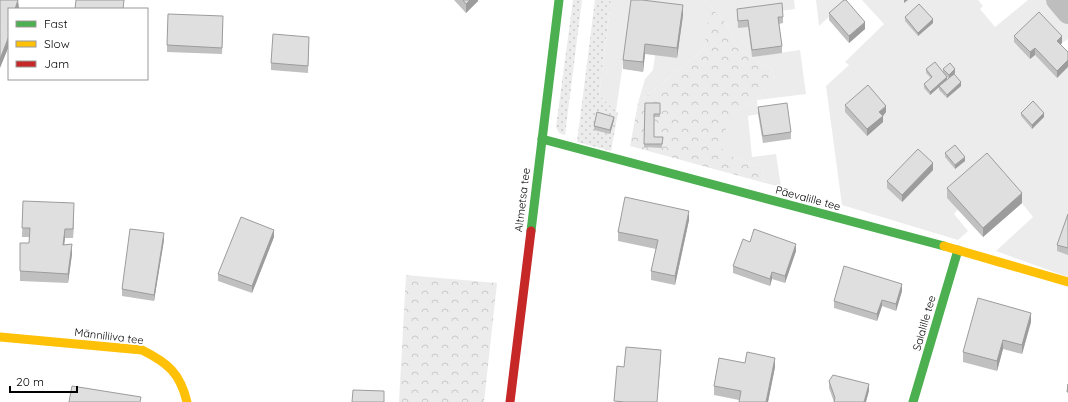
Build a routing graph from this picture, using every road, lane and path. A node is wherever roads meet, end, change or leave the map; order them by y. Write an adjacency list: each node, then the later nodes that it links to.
1 (559, 0): 4 (street, Altmetsa tee)
2 (1057, 0): 3 (street)
3 (1068, 13)
4 (542, 139): 5 (street, Päevalille tee); 9 (street, Altmetsa tee)
5 (958, 250): 6 (street, Päevalille tee); 10 (street, Saialille tee)
6 (1068, 282)
7 (0, 337): 8 (street, Männiliiva tee)
8 (187, 402)
9 (510, 402)
10 (913, 402)

